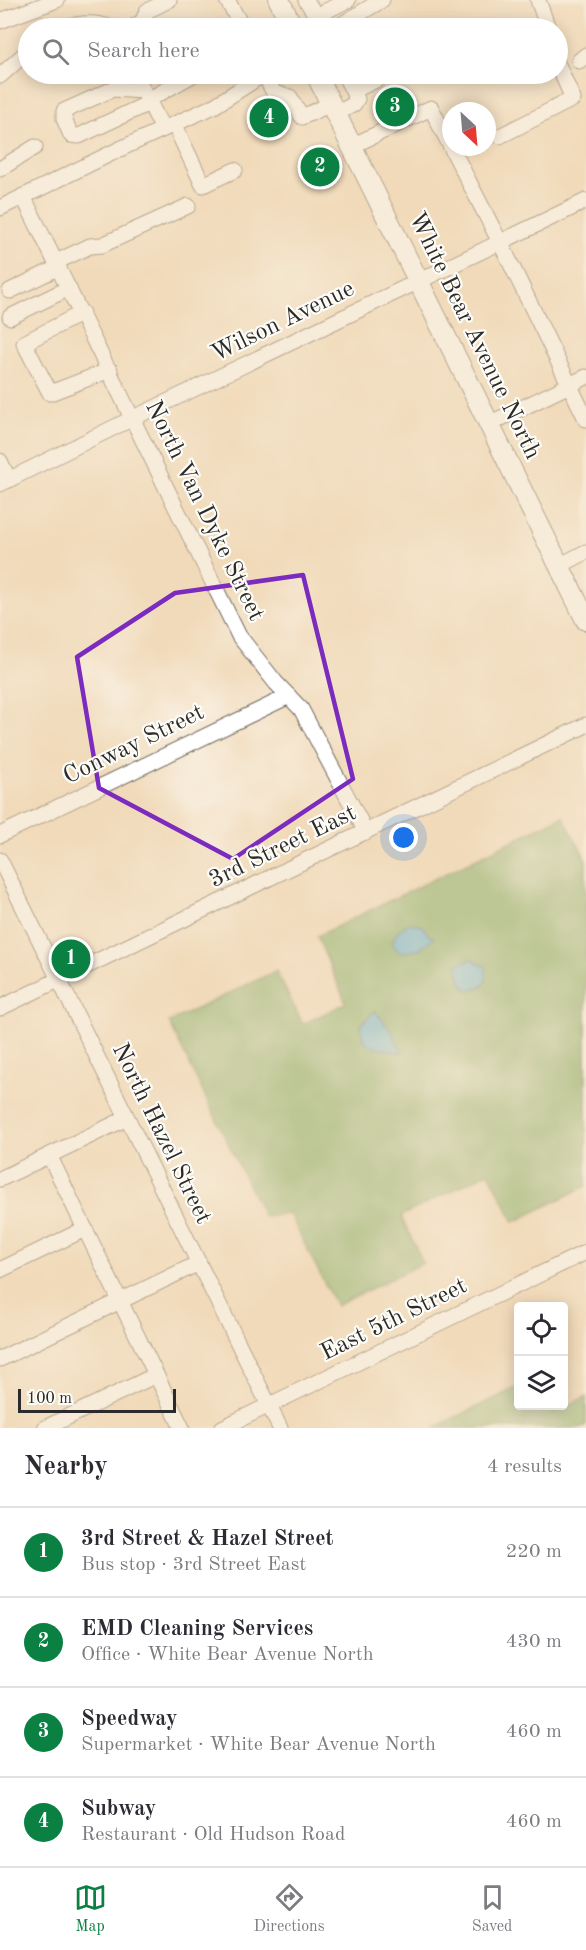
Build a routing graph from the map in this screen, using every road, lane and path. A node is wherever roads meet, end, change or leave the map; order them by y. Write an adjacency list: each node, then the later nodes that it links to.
1 (57, 0): 14 (street)
2 (169, 0): 9 (street)
3 (227, 0): 10 (street)
4 (306, 0): 5 (street)
5 (348, 0)
6 (538, 0): 13 (street)
7 (285, 2): 11 (main road)
8 (373, 2): 12 (street)
9 (144, 18)
10 (237, 18)
11 (290, 18)
12 (354, 18)
13 (544, 18)
14 (0, 21)
15 (18, 60): 16 (street)
16 (0, 76)
17 (139, 84): 28 (street)
18 (167, 84): 26 (street)
19 (176, 84): 26 (street)
20 (247, 84): 30 (street)
21 (267, 84): 29 (street)
22 (321, 84): 29 (main road, White Bear Avenue North)
23 (349, 84): 27 (street)
24 (366, 84): 27 (street)
25 (566, 84): 31 (street)
26 (169, 88): 28 (street)
27 (352, 90): 29 (street)
28 (147, 98): 28 (street); 30 (street)
29 (334, 109): 32 (main road, White Bear Avenue North)
30 (169, 126): 35 (street); 36 (street)
31 (500, 136)
32 (352, 146): 40 (street); 42 (main road, White Bear Avenue North)
33 (34, 147): 34 (street)
34 (0, 169)
35 (235, 170)
36 (23, 196): 39 (street); 41 (street, North Van Dyke Street)
37 (586, 201): 40 (street, Wilson Avenue)
38 (188, 206): 41 (street)
39 (0, 208)
40 (499, 243): 42 (street, Wilson Avenue); 49 (street)
41 (57, 265): 43 (street, North Van Dyke Street); 44 (street)
42 (419, 282): 50 (street, Wilson Avenue); 52 (main road, White Bear Avenue North)
43 (69, 288): 45 (street, North Van Dyke Street); 46 (street)
44 (10, 291)
45 (82, 313): 47 (street, North Van Dyke Street); 47 (street)
46 (10, 317)
47 (110, 370): 50 (street, North Van Dyke Street)
48 (586, 377): 49 (street)
49 (569, 385): 51 (street); 52 (street)
50 (133, 419): 54 (street, Wilson Avenue); 58 (street, North Van Dyke Street)
51 (586, 419)
52 (489, 424): 56 (main road, White Bear Avenue North)
53 (0, 460): 54 (street)
54 (4, 482)
55 (586, 552): 56 (street)
56 (558, 566): 57 (main road, White Bear Avenue North)
57 (586, 620)
58 (289, 696): 60 (street, North Van Dyke Street); 61 (street, Conway Street)
59 (586, 726): 60 (street, 3rd Street East)
60 (366, 832): 63 (street, 3rd Street East)
61 (0, 835)
62 (0, 860): 63 (street, North Hazel Street)
63 (60, 979): 64 (street, 3rd Street East); 65 (street, North Hazel Street)
64 (0, 1008)
65 (127, 1118): 66 (street); 70 (street, North Hazel Street)
66 (49, 1155): 67 (street); 68 (street)
67 (0, 1179)
68 (85, 1229): 71 (street); 72 (street)
69 (586, 1252): 75 (street, East 5th Street)
70 (199, 1263): 72 (street); 75 (street, North Hazel Street)
71 (0, 1270)
72 (120, 1301): 73 (street); 74 (street)
73 (0, 1359)
74 (156, 1375): 76 (street); 77 (street)
75 (269, 1405): 78 (street, East 5th Street); 79 (street, North Hazel Street)
76 (45, 1428)
77 (182, 1428)
78 (222, 1428)
79 (280, 1428)

